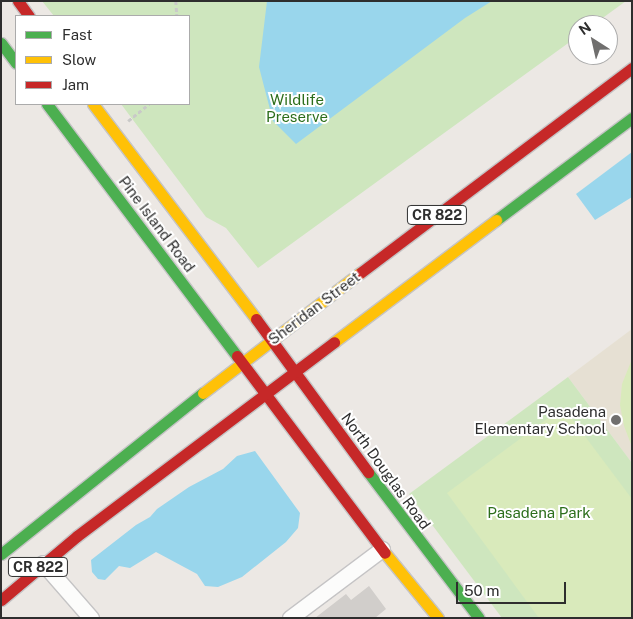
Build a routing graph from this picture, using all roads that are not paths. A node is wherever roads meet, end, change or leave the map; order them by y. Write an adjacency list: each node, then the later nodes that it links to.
1 (18, 1): 2 (main road)
2 (28, 15)
3 (1, 43): 4 (main road)
4 (15, 62)
5 (632, 68): 9 (main road, Sheridan Street / CR 822)
6 (48, 105): 10 (main road, Pine Island Road)
7 (94, 105): 9 (main road, Pine Island Road)
8 (632, 118): 11 (main road, CR 822)
9 (272, 340): 10 (main road, Sheridan Street / CR 822); 11 (main road, North Douglas Road)
10 (243, 361): 12 (main road); 14 (main road, Sheridan Street / CR 822)
11 (294, 372): 12 (main road, CR 822); 20 (main road, North Douglas Road)
12 (265, 393): 13 (main road); 15 (main road, CR 822)
13 (382, 549): 18 (street); 19 (main road)
14 (1, 554)
15 (42, 563): 16 (main road, CR 822); 17 (street)
16 (1, 600)
17 (91, 618)
18 (290, 618)
19 (438, 618)
20 (478, 618)

